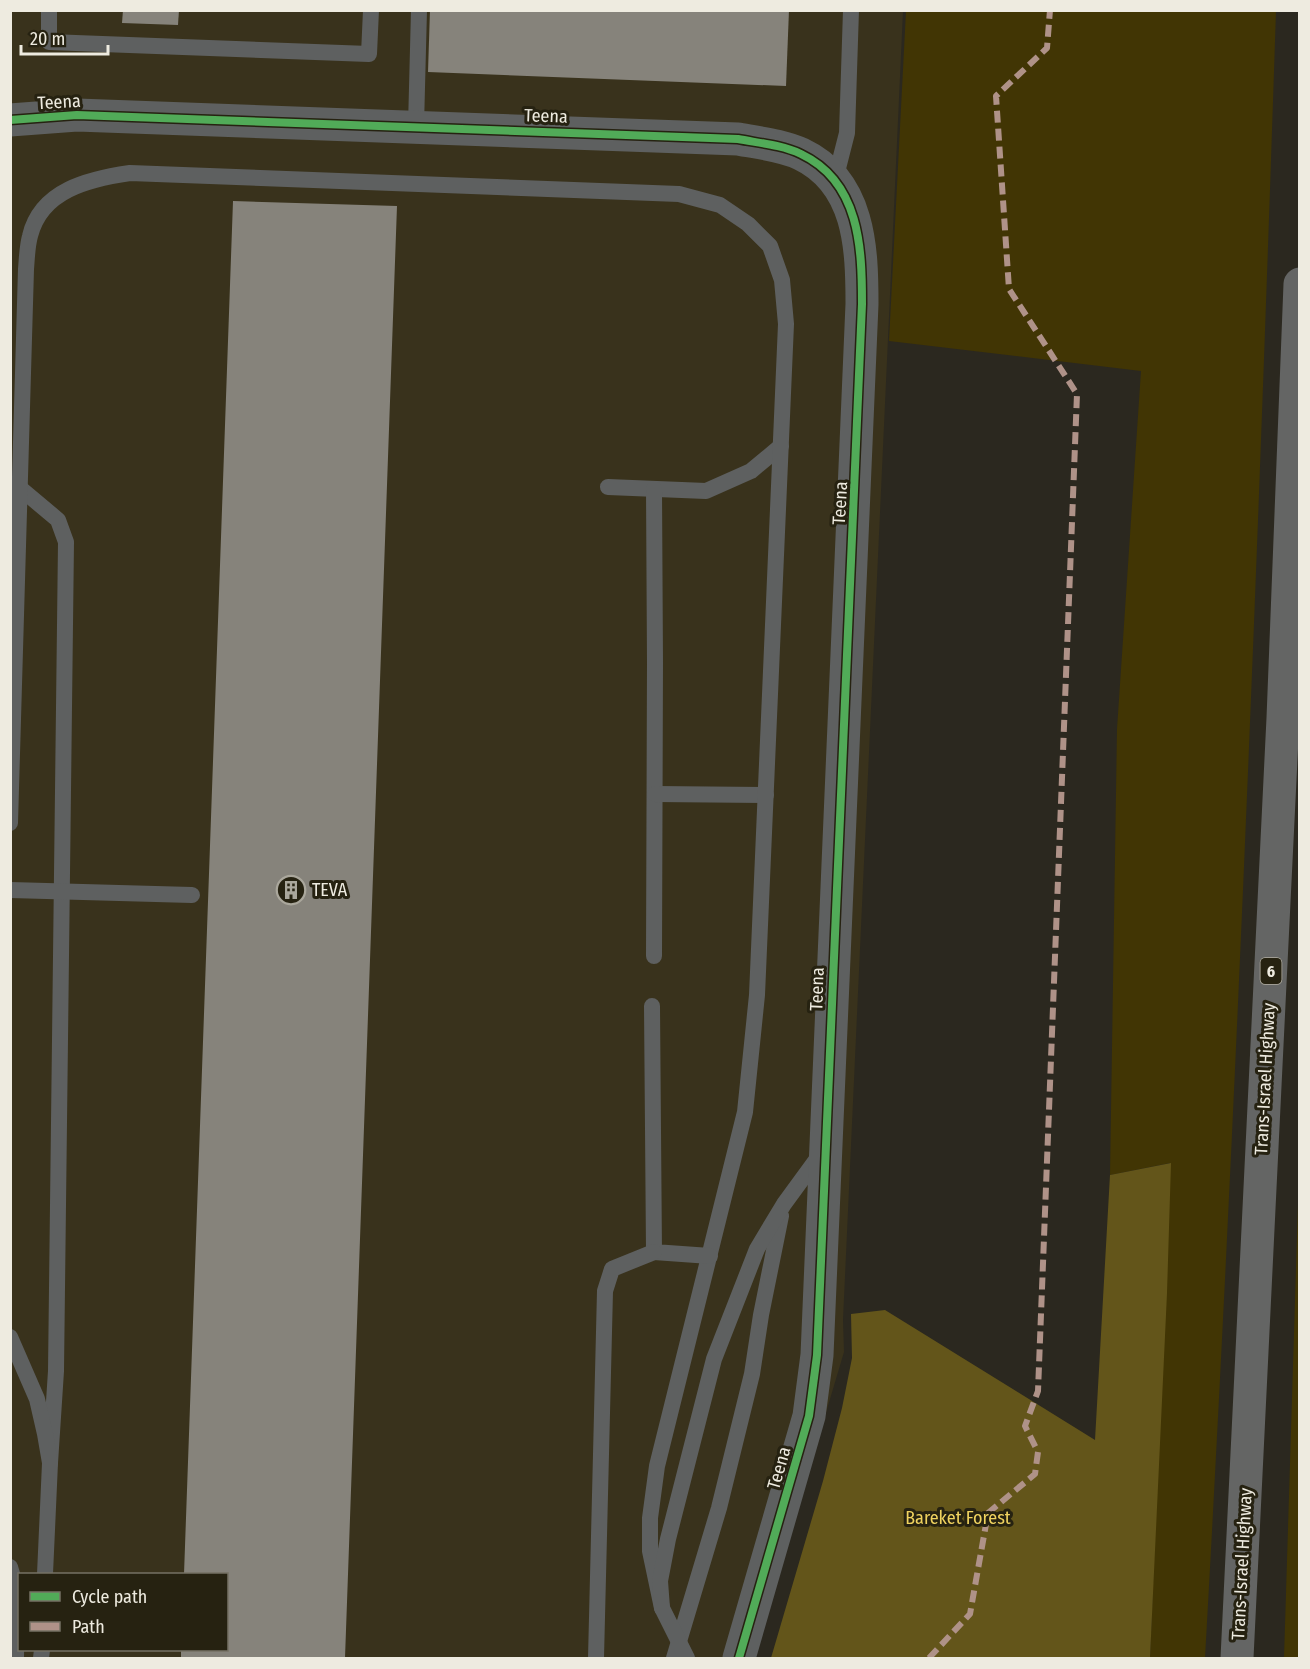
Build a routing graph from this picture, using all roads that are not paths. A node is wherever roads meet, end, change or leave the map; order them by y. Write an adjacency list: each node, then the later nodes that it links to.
1 (50, 10): 2 (lane)
2 (371, 10)
3 (419, 10): 8 (lane)
4 (851, 10): 9 (lane)
5 (10, 105): 6 (street, Teena)
6 (77, 115): 7 (street, Teena); 8 (street, Teena)
7 (10, 120)
8 (416, 126): 9 (street, Teena)
9 (835, 180): 23 (street, Teena)
10 (1299, 284): 38 (highway, Trans-Israel Highway / 6)
11 (781, 446): 13 (lane); 14 (lane); 16 (lane)
12 (608, 487): 14 (lane)
13 (20, 488): 17 (lane); 19 (lane)
14 (654, 489): 15 (lane)
15 (655, 794): 16 (lane); 21 (lane)
16 (765, 795): 26 (lane)
17 (10, 823)
18 (10, 890): 19 (lane)
19 (62, 892): 20 (lane); 28 (lane)
20 (192, 896)
21 (654, 956)
22 (652, 1006): 25 (lane)
23 (826, 1146): 24 (lane); 37 (street, Teena)
24 (783, 1204): 31 (lane); 32 (lane)
25 (654, 1252): 26 (lane); 34 (lane)
26 (710, 1256): 31 (lane)
27 (10, 1337): 28 (lane)
28 (50, 1463): 30 (lane)
29 (10, 1567): 33 (lane)
30 (45, 1573)
31 (662, 1608): 32 (lane)
32 (679, 1642): 35 (lane); 36 (lane)
33 (16, 1659)
34 (596, 1659)
35 (674, 1659)
36 (687, 1659)
37 (739, 1659)
38 (1237, 1659)

